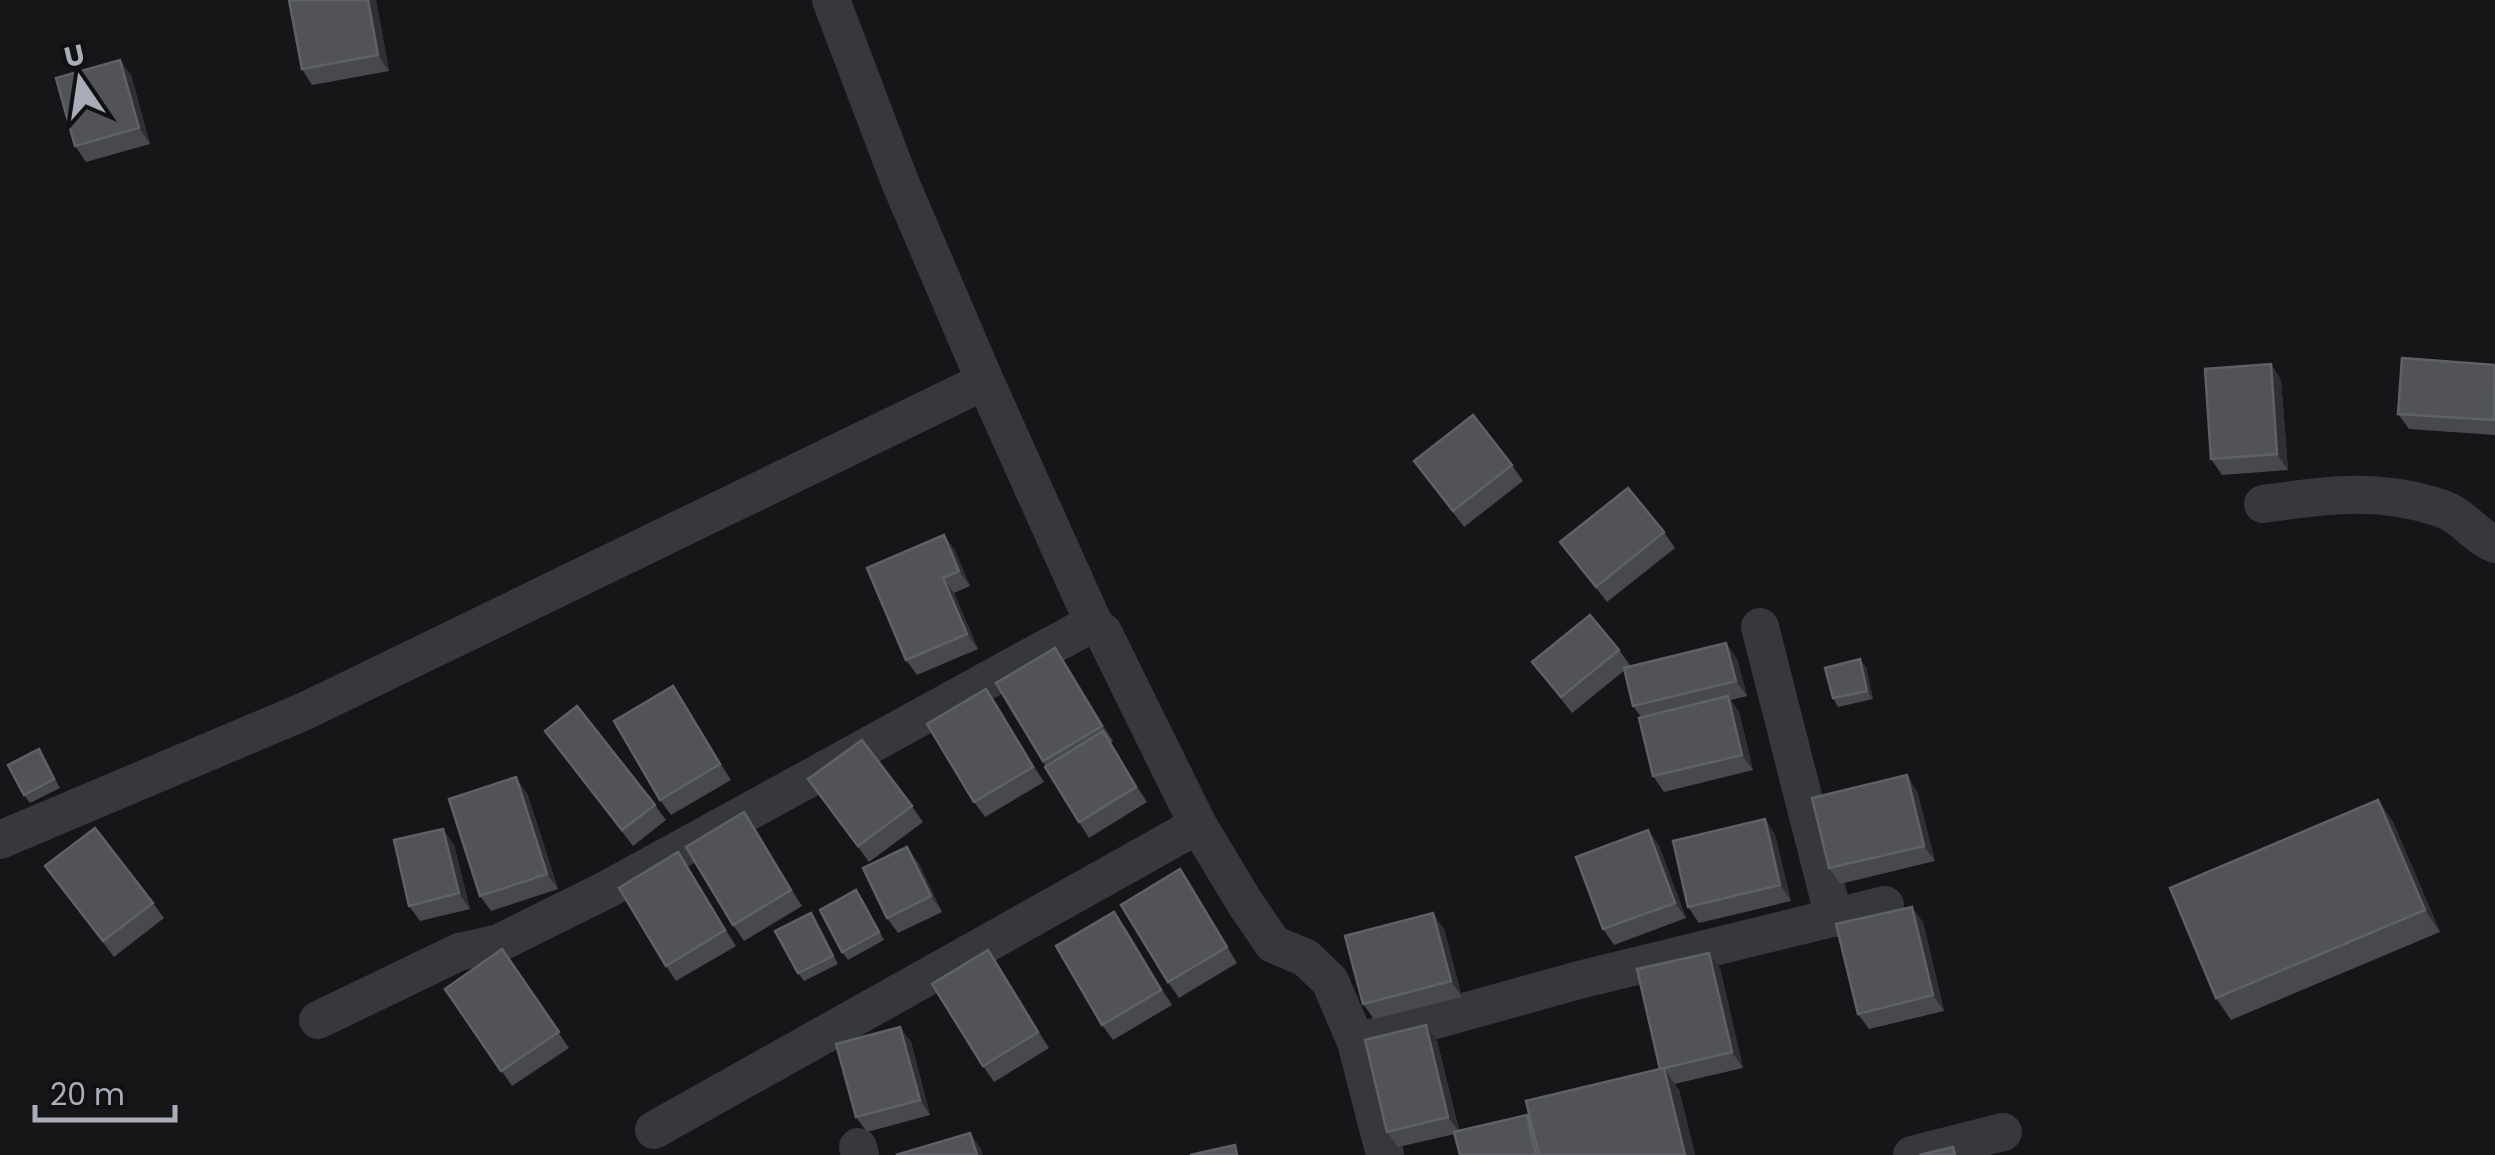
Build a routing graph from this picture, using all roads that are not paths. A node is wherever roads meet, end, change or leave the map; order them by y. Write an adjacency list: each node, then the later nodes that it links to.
1 (831, 0): 2 (street)
2 (985, 381): 5 (street); 8 (street)
3 (2263, 504): 4 (street)
4 (2495, 544)
5 (1095, 626): 7 (street); 11 (street)
6 (1760, 627): 10 (street)
7 (1198, 825): 12 (street); 13 (street)
8 (0, 840)
9 (1885, 905): 10 (street)
10 (1834, 918): 12 (street)
11 (318, 1020)
12 (1356, 1042): 15 (street)
13 (654, 1130)
14 (2004, 1132): 16 (street)
15 (1385, 1155)
16 (1912, 1155)

